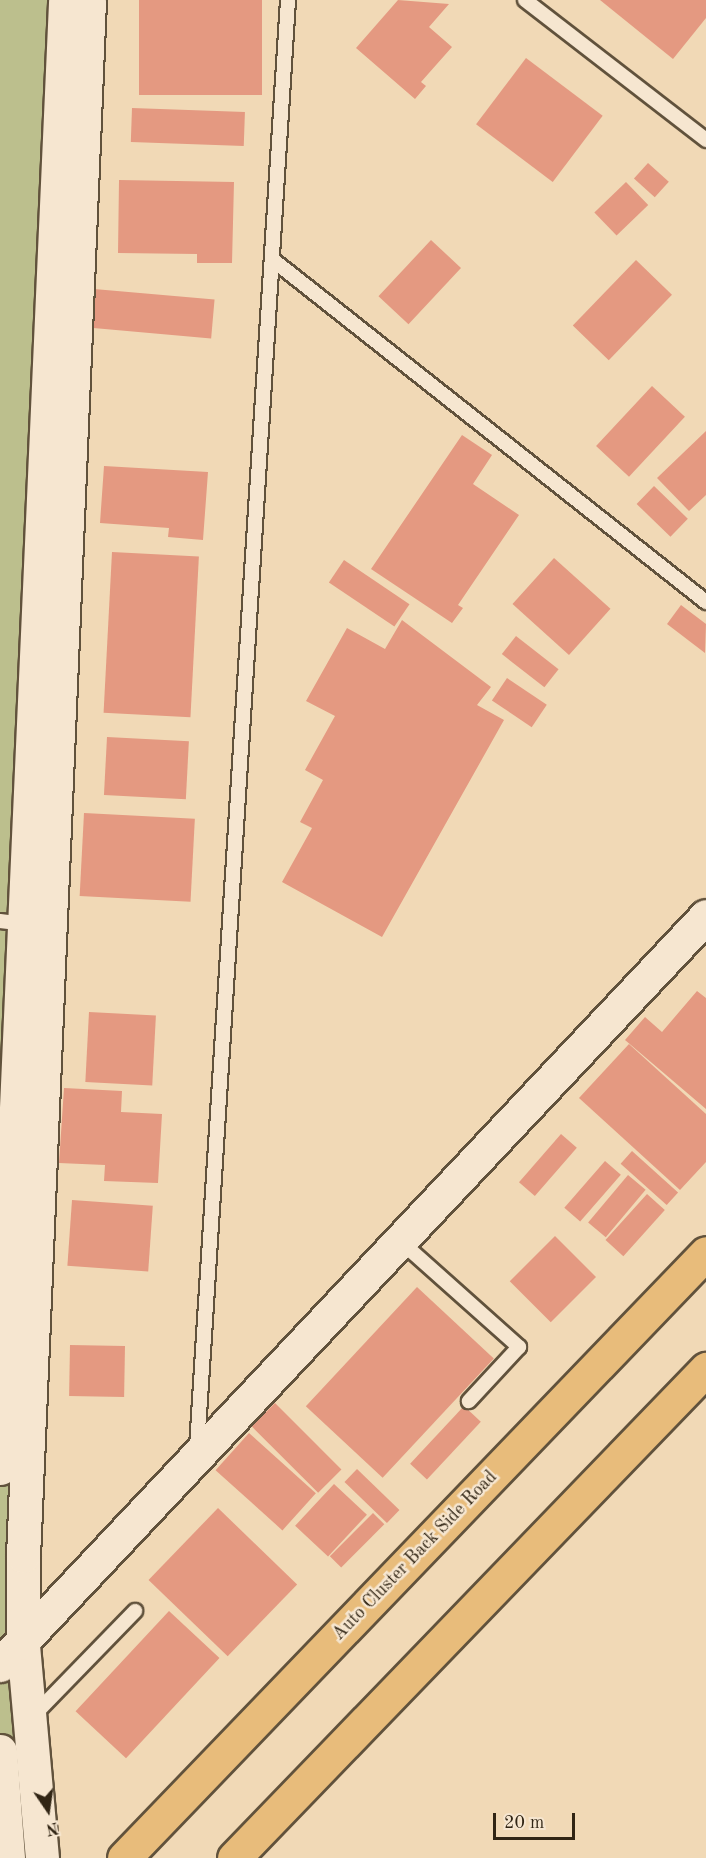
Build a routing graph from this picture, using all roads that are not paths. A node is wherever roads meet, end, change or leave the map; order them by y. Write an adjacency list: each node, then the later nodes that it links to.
1 (65, 0): 7 (main road)
2 (89, 0): 7 (main road)
3 (288, 0): 6 (lane)
4 (525, 0): 5 (lane)
5 (706, 140)
6 (273, 260): 8 (lane); 15 (lane)
7 (59, 393): 10 (main road); 18 (main road)
8 (706, 602)
9 (706, 916): 11 (main road)
10 (12, 922): 16 (main road)
11 (399, 1240): 14 (lane); 15 (main road)
12 (706, 1252): 23 (main road, Auto Cluster Back Side Road)
13 (706, 1369): 24 (main road)
14 (469, 1401)
15 (196, 1455): 18 (main road)
16 (0, 1468)
17 (135, 1611): 19 (lane)
18 (11, 1654): 19 (main road)
19 (29, 1720): 22 (main road)
20 (0, 1751): 21 (main road)
21 (9, 1858)
22 (42, 1858)
23 (124, 1858)
24 (234, 1858)

